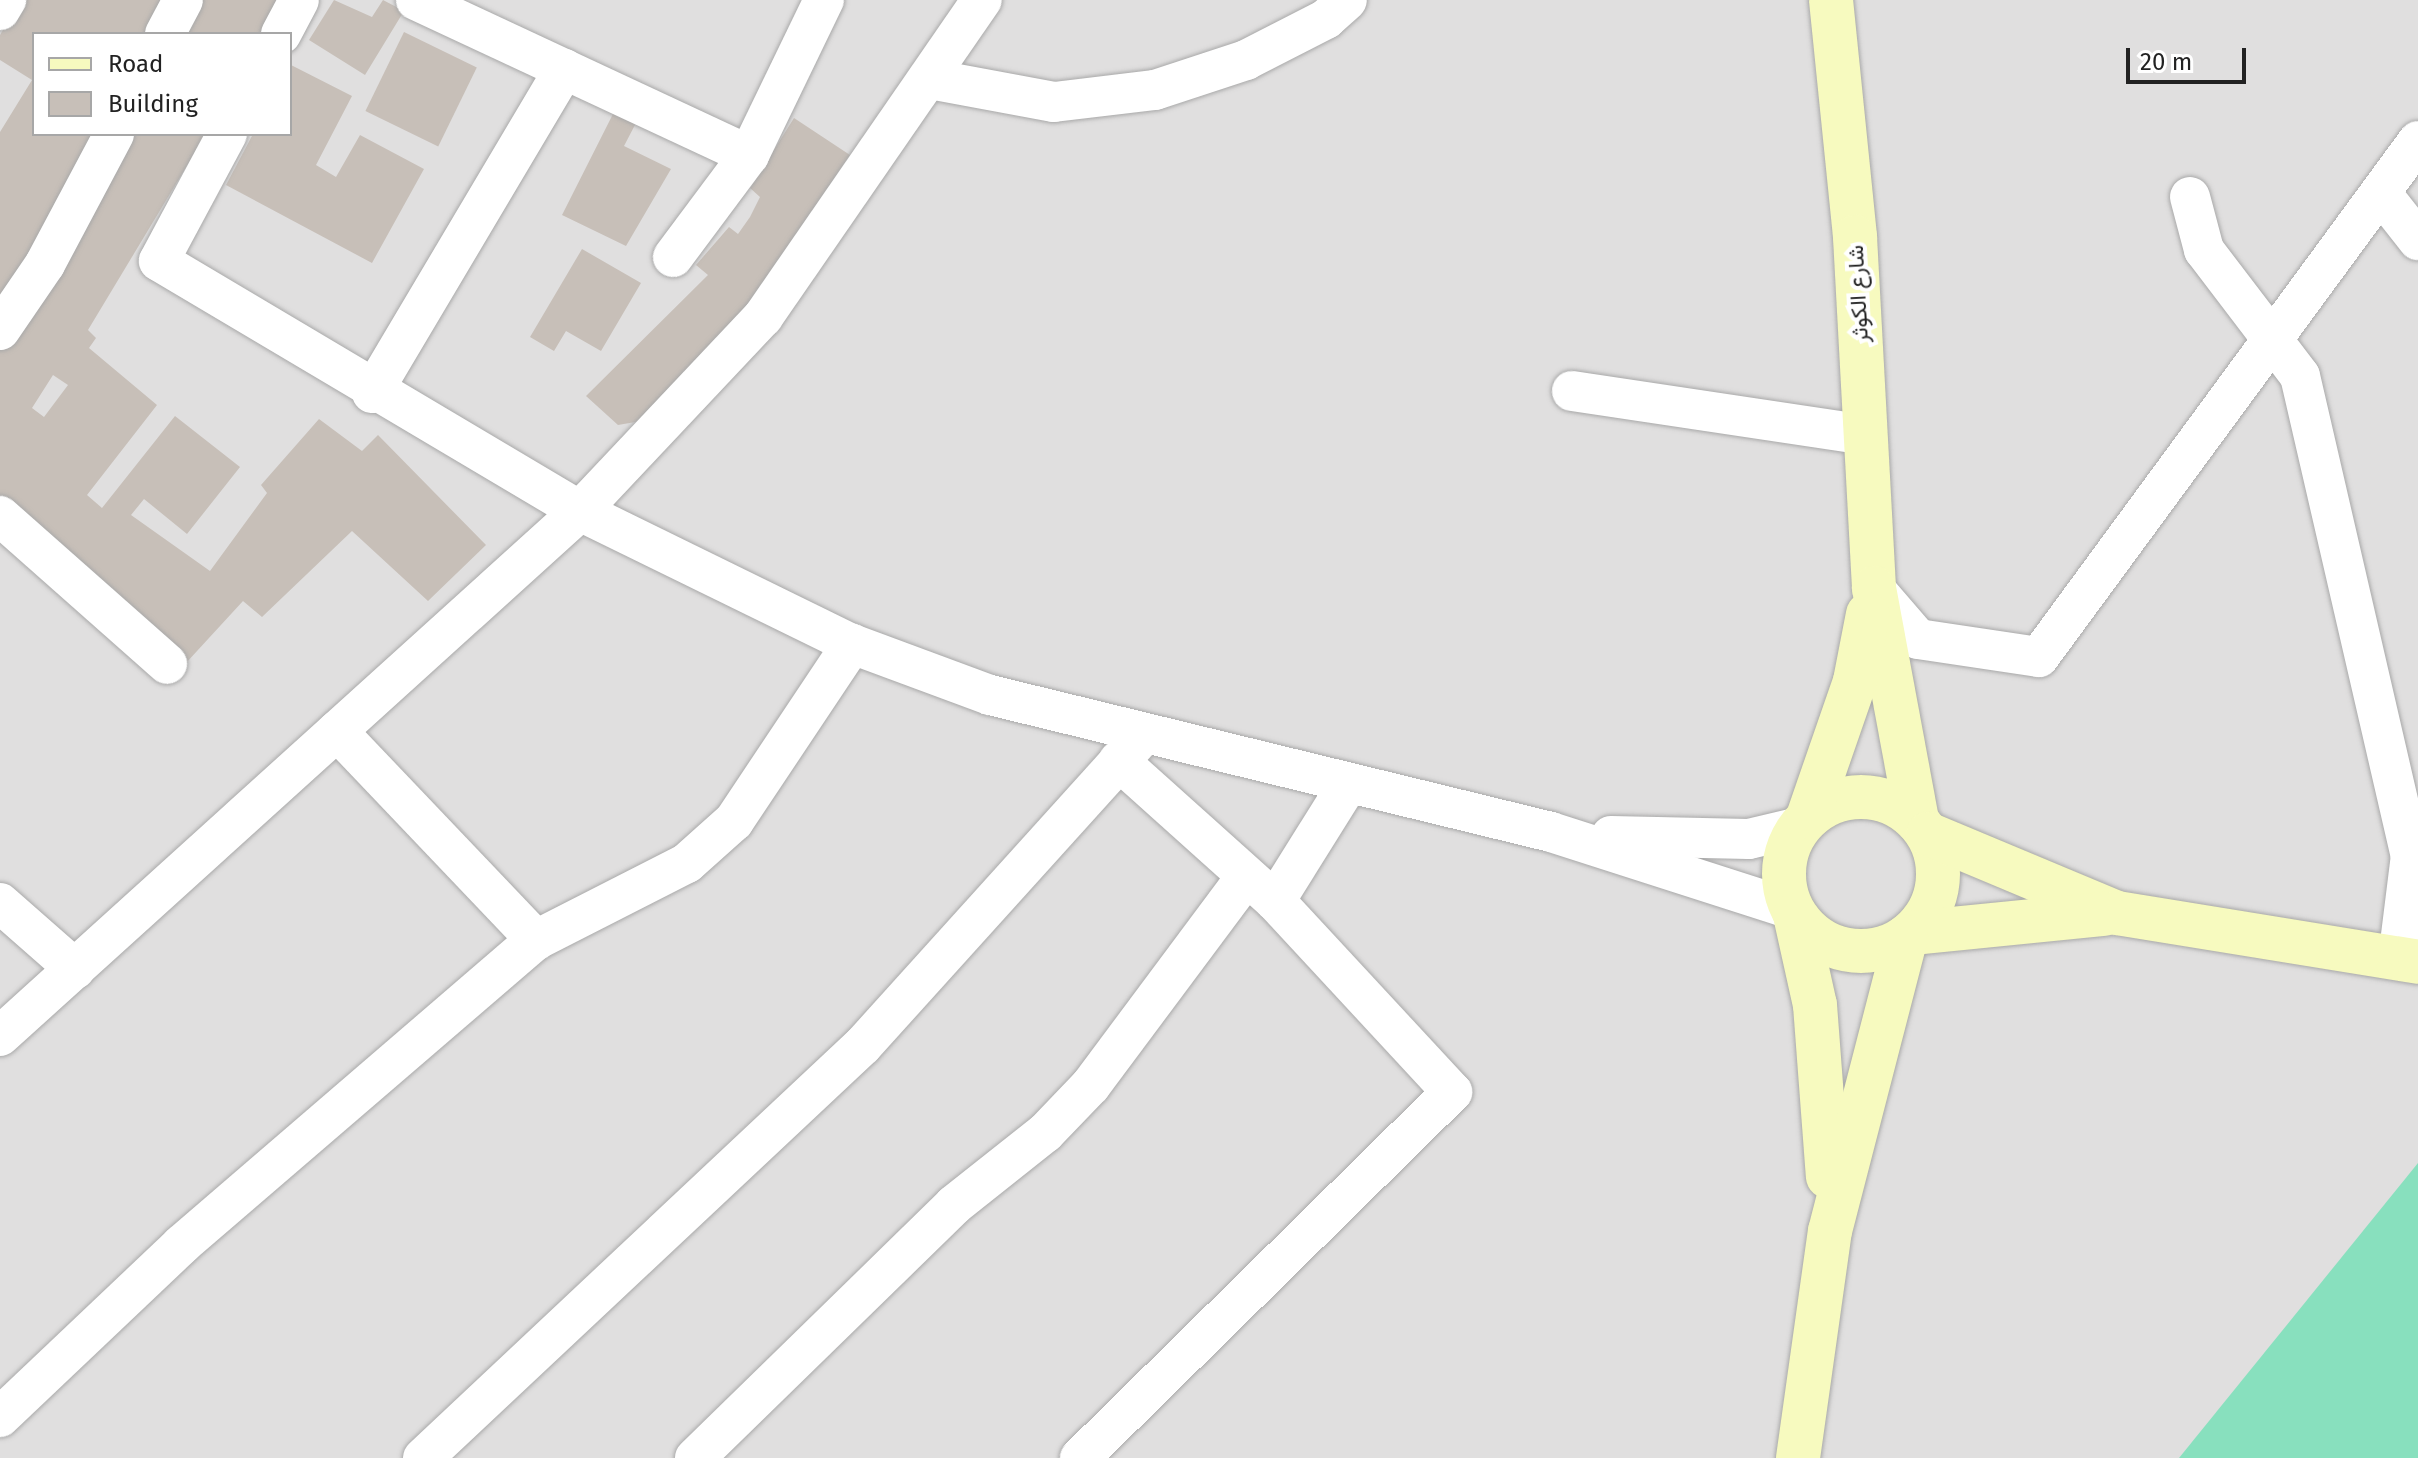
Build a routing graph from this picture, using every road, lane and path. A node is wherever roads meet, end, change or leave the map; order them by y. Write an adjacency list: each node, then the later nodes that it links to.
1 (6, 0): 9 (street)
2 (183, 0): 10 (street)
3 (299, 0): 11 (street)
4 (416, 0): 12 (street)
5 (824, 0): 17 (street)
6 (982, 0): 13 (street)
7 (1347, 0): 13 (street)
8 (1831, 0): 26 (main road, شارع الكوثر)
9 (0, 10)
10 (166, 32)
11 (282, 32)
12 (564, 69): 17 (street); 25 (street)
13 (930, 79): 27 (street)
14 (113, 136): 22 (street)
15 (226, 136): 25 (street)
16 (2418, 141): 18 (street)
17 (749, 155): 21 (street)
18 (2381, 193): 20 (street); 23 (street)
19 (2190, 197): 23 (street)
20 (2418, 240)
21 (673, 257)
22 (0, 330)
23 (2276, 336): 29 (street); 44 (street)
24 (1572, 391): 26 (street)
25 (372, 393): 27 (street)
26 (1865, 435): 29 (main road, شارع الكوثر)
27 (580, 511): 30 (street); 32 (street)
28 (0, 516): 31 (street)
29 (1874, 588): 35 (main road); 36 (main road)
30 (852, 644): 33 (street); 43 (street)
31 (167, 664)
32 (337, 731): 43 (street); 45 (street)
33 (1130, 749): 34 (street); 38 (street); 49 (street)
34 (1348, 784): 37 (street); 38 (street)
35 (1803, 822): 36 (main road); 37 (street); 40 (main road)
36 (1922, 827): 41 (main road); 42 (main road)
37 (1551, 832): 40 (street)
38 (1261, 889): 50 (street); 51 (street)
39 (0, 903): 45 (street)
40 (1793, 912): 42 (main road); 47 (main road)
41 (2117, 913): 42 (main road); 44 (main road)
42 (1909, 935): 47 (main road)
43 (536, 940): 48 (street)
44 (2408, 961)
45 (75, 969): 46 (street)
46 (0, 1036)
47 (1830, 1231): 52 (main road)
48 (0, 1417)
49 (423, 1458)
50 (695, 1458)
51 (1080, 1458)
52 (1798, 1458)

